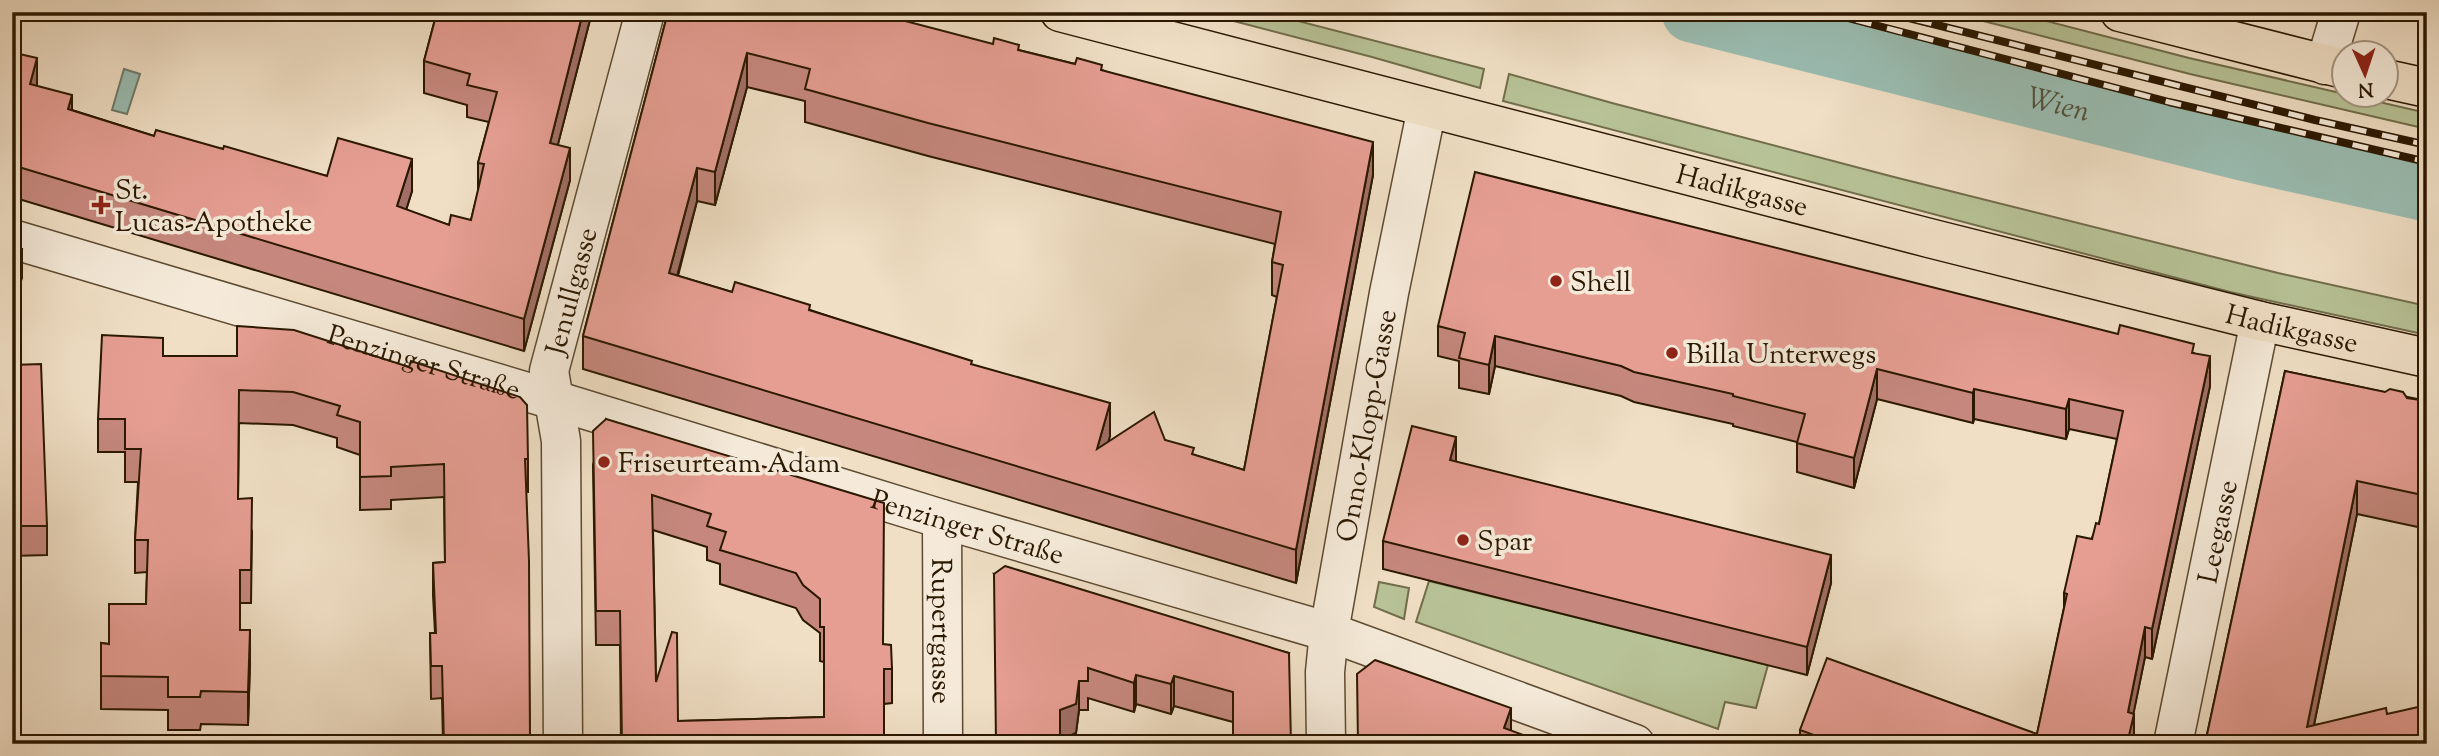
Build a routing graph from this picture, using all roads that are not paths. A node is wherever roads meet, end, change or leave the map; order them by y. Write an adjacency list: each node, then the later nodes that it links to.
1 (645, 12): 13 (street, Jenullgasse)
2 (1059, 12): 9 (main road, Hadikgasse)
3 (2120, 12): 6 (main road)
4 (2341, 12): 5 (street)
5 (2338, 38)
6 (2330, 66)
7 (2400, 82): 8 (main road)
8 (2427, 88)
9 (1427, 108): 11 (main road, Hadikgasse); 15 (street, Onno-Klopp-Gasse)
10 (12, 239): 13 (street, Penzinger Straße)
11 (2260, 321): 12 (main road, Hadikgasse); 20 (street, Leegasse)
12 (2427, 358)
13 (554, 400): 14 (street, Penzinger Straße); 16 (street, Jenullgasse)
14 (942, 519): 15 (street, Penzinger Straße); 17 (street, Rupertgasse)
15 (1329, 632): 18 (street, Onno-Klopp-Gasse); 19 (street, Penzinger Straße)
16 (563, 744)
17 (943, 744)
18 (1326, 744)
19 (1635, 744)
20 (2173, 744)

